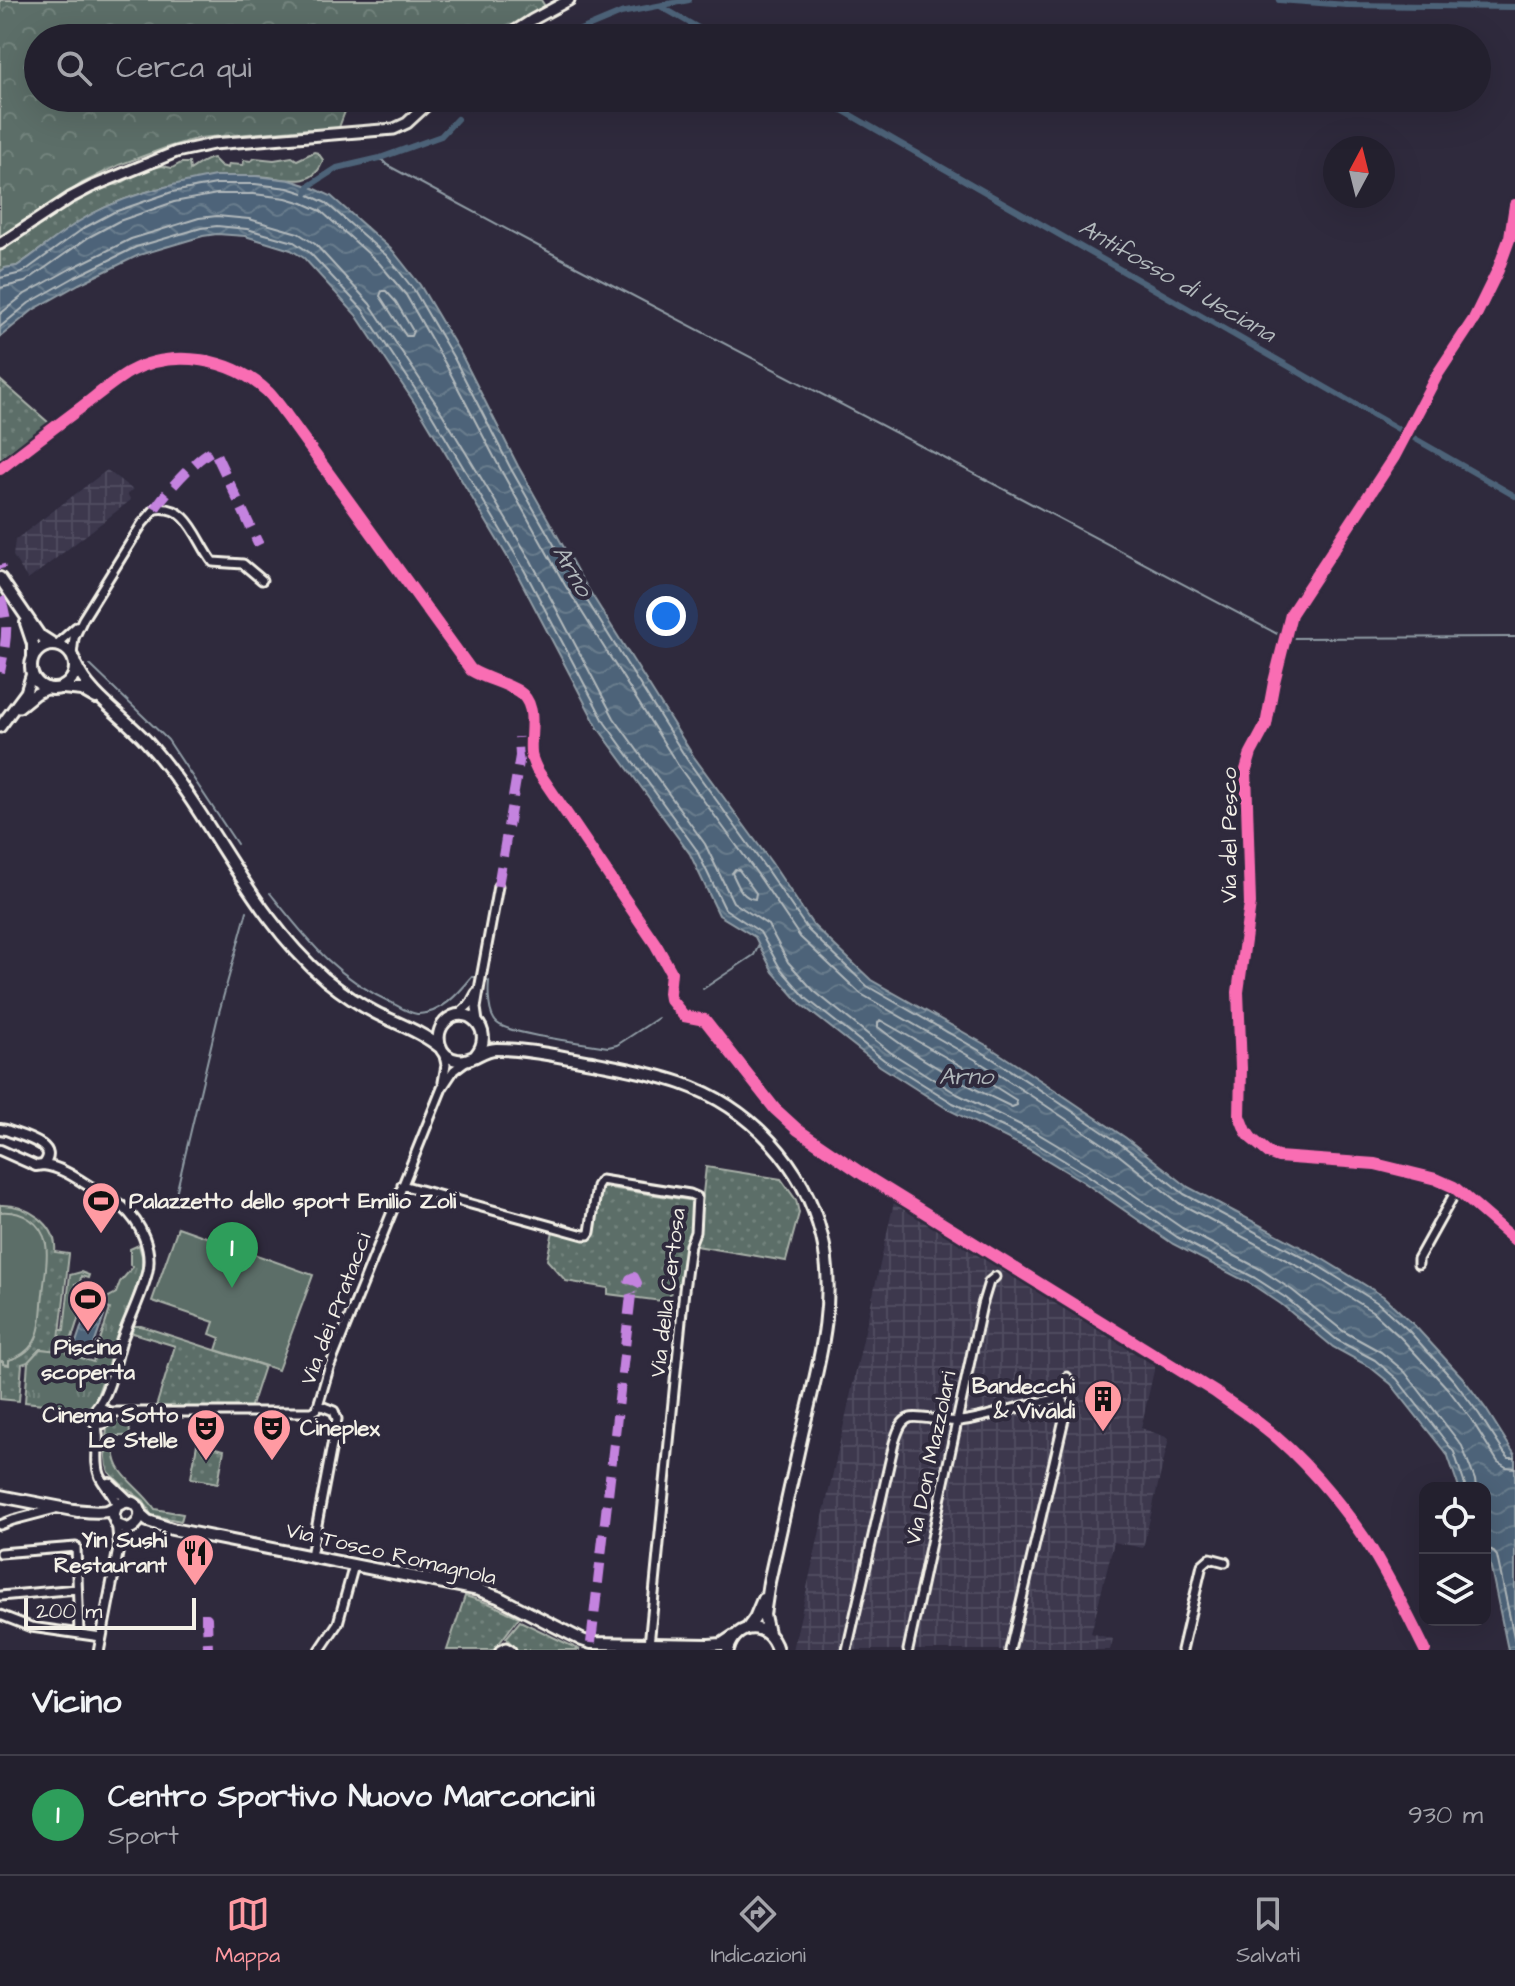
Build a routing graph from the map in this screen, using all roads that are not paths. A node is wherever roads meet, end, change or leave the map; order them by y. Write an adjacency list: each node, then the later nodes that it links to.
1 (569, 0): 2 (main road)
2 (526, 24)
3 (419, 112): 5 (main road)
4 (1515, 205): 33 (street, Via del Pesco)
5 (0, 244)
6 (0, 578): 8 (main road)
7 (262, 580): 9 (street)
8 (21, 610): 10 (main road); 11 (main road)
9 (83, 619): 10 (street); 12 (street)
10 (55, 644): 11 (main road); 12 (main road)
11 (32, 659): 13 (main road)
12 (74, 660): 14 (main road); 15 (main road)
13 (32, 673): 14 (main road); 16 (main road)
14 (53, 688): 15 (main road); 16 (main road)
15 (112, 708): 20 (main road)
16 (2, 723)
17 (498, 886): 18 (street)
18 (480, 984): 19 (street); 22 (street)
19 (456, 1016): 21 (main road); 22 (main road)
20 (395, 1021): 21 (main road); 23 (main road)
21 (442, 1025): 23 (main road)
22 (480, 1026): 24 (main road); 25 (main road)
23 (442, 1049): 25 (main road); 26 (street, Via dei Pratacci)
24 (540, 1053): 25 (main road); 66 (main road)
25 (473, 1057): 26 (street, Via dei Pratacci)
26 (442, 1088): 32 (street, Via dei Pratacci)
27 (0, 1129): 29 (street)
28 (1, 1151): 30 (street)
29 (49, 1153): 30 (street); 31 (street)
30 (43, 1165): 31 (street)
31 (65, 1172): 38 (street)
32 (402, 1185): 40 (street, Via dei Pratacci); 77 (street, Via della Certosa)
33 (1457, 1189): 34 (street, Via del Pesco); 35 (street)
34 (1515, 1240)
35 (1418, 1264)
36 (995, 1277): 43 (street, Via Don Mazzolari)
37 (1067, 1377): 39 (street)
38 (106, 1389): 41 (street); 42 (street)
39 (1062, 1400): 43 (street); 87 (street)
40 (319, 1405): 42 (street, Via dei Pratacci); 63 (street)
41 (95, 1410): 42 (street); 44 (street)
42 (106, 1416): 44 (street); 45 (street)
43 (958, 1421): 85 (street); 86 (street, Via Don Mazzolari)
44 (95, 1422): 45 (street)
45 (99, 1439): 46 (street)
46 (98, 1466): 49 (street); 51 (street)
47 (0, 1496): 48 (main road)
48 (15, 1499): 50 (main road); 54 (street)
49 (130, 1502): 51 (main road); 53 (main road)
50 (38, 1504): 52 (main road); 54 (street); 55 (street)
51 (116, 1506): 52 (main road); 57 (main road)
52 (69, 1509): 55 (street); 57 (main road)
53 (140, 1514): 59 (main road); 60 (main road, Via Tosco Romagnola)
54 (21, 1515): 56 (street)
55 (31, 1515): 56 (street)
56 (13, 1520): 58 (street)
57 (116, 1523): 59 (main road); 61 (street)
58 (0, 1525)
59 (130, 1529): 60 (main road, Via Tosco Romagnola); 61 (street)
60 (172, 1529): 63 (main road, Via Tosco Romagnola)
61 (119, 1546): 76 (street)
62 (0, 1553): 67 (street)
63 (311, 1556): 65 (main road, Via Tosco Romagnola)
64 (1225, 1562): 88 (street)
65 (354, 1565): 77 (main road, Via Tosco Romagnola); 79 (street)
66 (769, 1582): 72 (main road); 74 (main road)
67 (77, 1589): 68 (street); 73 (street)
68 (0, 1596)
69 (0, 1615): 70 (street)
70 (9, 1618): 71 (street); 73 (street)
71 (0, 1623)
72 (747, 1629): 74 (main road); 75 (main road, Via Tosco Romagnola)
73 (79, 1633): 76 (street)
74 (768, 1633): 84 (main road)
75 (734, 1636): 77 (main road, Via Tosco Romagnola); 83 (main road)
76 (101, 1637): 78 (street)
77 (645, 1647): 82 (main road)
78 (99, 1650)
79 (320, 1650)
80 (500, 1650): 81 (street)
81 (511, 1650)
82 (674, 1650)
83 (728, 1650)
84 (777, 1650)
85 (847, 1650)
86 (908, 1650)
87 (1010, 1650)
88 (1182, 1650)

